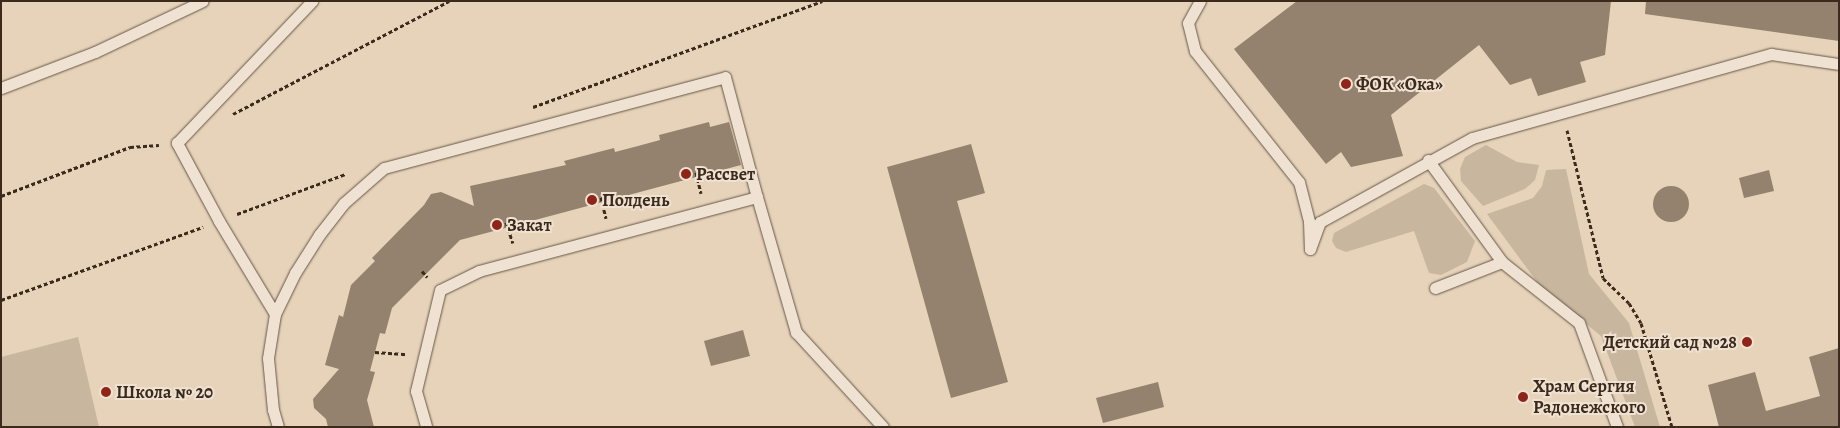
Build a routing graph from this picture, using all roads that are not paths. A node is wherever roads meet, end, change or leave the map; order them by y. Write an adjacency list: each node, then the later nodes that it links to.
1 (203, 1): 5 (lane)
2 (312, 1): 10 (lane)
3 (1200, 1): 6 (lane)
4 (1839, 64): 6 (lane)
5 (1, 88)
6 (1428, 160): 8 (lane)
7 (757, 196): 10 (lane); 12 (lane); 13 (lane)
8 (1502, 262): 9 (lane); 14 (lane)
9 (1436, 288)
10 (275, 314): 11 (lane)
11 (278, 427)
12 (426, 427)
13 (883, 427)
14 (1617, 427)

